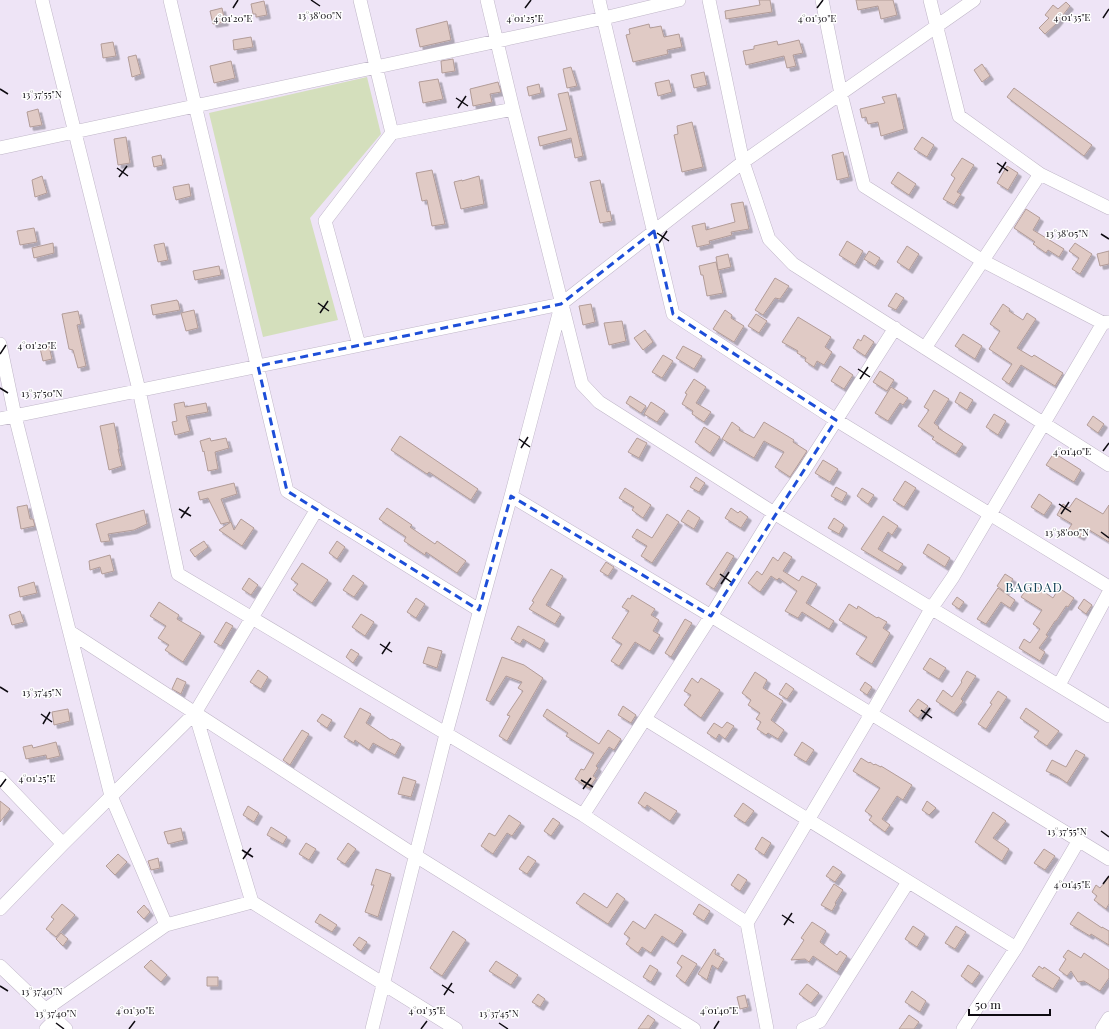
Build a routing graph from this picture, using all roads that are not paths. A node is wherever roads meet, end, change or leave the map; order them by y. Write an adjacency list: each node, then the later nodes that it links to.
1 (42, 0): 18 (street)
2 (170, 0): 16 (street)
3 (360, 0): 14 (street)
4 (487, 0): 13 (street)
5 (599, 0): 11 (street)
6 (679, 0): 11 (street)
7 (709, 0): 21 (street)
8 (822, 0): 15 (street)
9 (930, 0): 12 (street)
10 (974, 0): 12 (street)
11 (604, 18): 13 (street); 24 (street)
12 (936, 27): 15 (street); 22 (street)
13 (496, 41): 14 (street); 17 (street)
14 (377, 67): 16 (street); 19 (street)
15 (842, 94): 21 (street); 25 (street)
16 (196, 106): 18 (street); 32 (street)
17 (513, 109): 19 (street); 26 (street)
18 (75, 132): 20 (street); 33 (street)
19 (392, 133): 30 (street)
20 (0, 148)
21 (743, 162): 24 (street); 28 (street)
22 (1040, 174): 23 (street); 25 (street)
23 (1109, 208)
24 (654, 231): 26 (street); 36 (street)
25 (983, 261): 27 (street); 31 (street)
26 (561, 304): 30 (street); 39 (street); 41 (street)
27 (1106, 322): 37 (street)
28 (895, 328): 31 (street); 36 (street)
29 (0, 344): 34 (street)
30 (359, 345): 32 (street)
31 (925, 348): 37 (street)
32 (258, 366): 33 (street); 40 (street)
33 (139, 390): 34 (street); 48 (street)
34 (16, 416): 35 (street); 49 (street)
35 (0, 419)
36 (836, 420): 41 (street); 42 (street)
37 (1044, 423): 38 (street); 42 (street)
38 (1109, 465)
39 (511, 496): 46 (street); 47 (street)
40 (317, 509): 46 (street); 48 (street)
41 (774, 513): 45 (street); 47 (street)
42 (989, 515): 43 (street); 45 (street)
43 (1109, 587)
44 (1109, 592): 50 (street)
45 (931, 608): 50 (street); 52 (street)
46 (479, 610): 55 (street)
47 (711, 616): 52 (street); 54 (street)
48 (252, 618): 51 (street); 55 (street)
49 (70, 632): 51 (street); 57 (street)
50 (1059, 686): 53 (street)
51 (195, 714): 57 (street); 62 (street); 65 (street)
52 (871, 714): 59 (street); 60 (street)
53 (1109, 716)
54 (645, 719): 58 (street); 59 (street)
55 (446, 734): 58 (street); 62 (street)
56 (0, 778): 61 (street)
57 (111, 796): 61 (street); 68 (street)
58 (583, 815): 67 (street)
59 (808, 820): 64 (street); 67 (street)
60 (1079, 840): 63 (street); 69 (street)
61 (63, 844): 66 (street)
62 (416, 856): 71 (street); 79 (street)
63 (1109, 859)
64 (908, 882): 69 (street); 81 (street)
65 (252, 902): 68 (street); 71 (street)
66 (0, 909)
67 (747, 923): 80 (street)
68 (166, 925): 72 (street)
69 (1016, 948): 82 (street)
70 (0, 966): 72 (street)
71 (384, 984): 77 (street); 78 (street)
72 (46, 1009): 74 (street)
73 (1109, 1018): 83 (street)
74 (56, 1019): 75 (street); 76 (street)
75 (46, 1029)
76 (66, 1029)
77 (372, 1029)
78 (456, 1029)
79 (694, 1029)
80 (767, 1029)
81 (803, 1029)
82 (963, 1029)
83 (1102, 1029)

